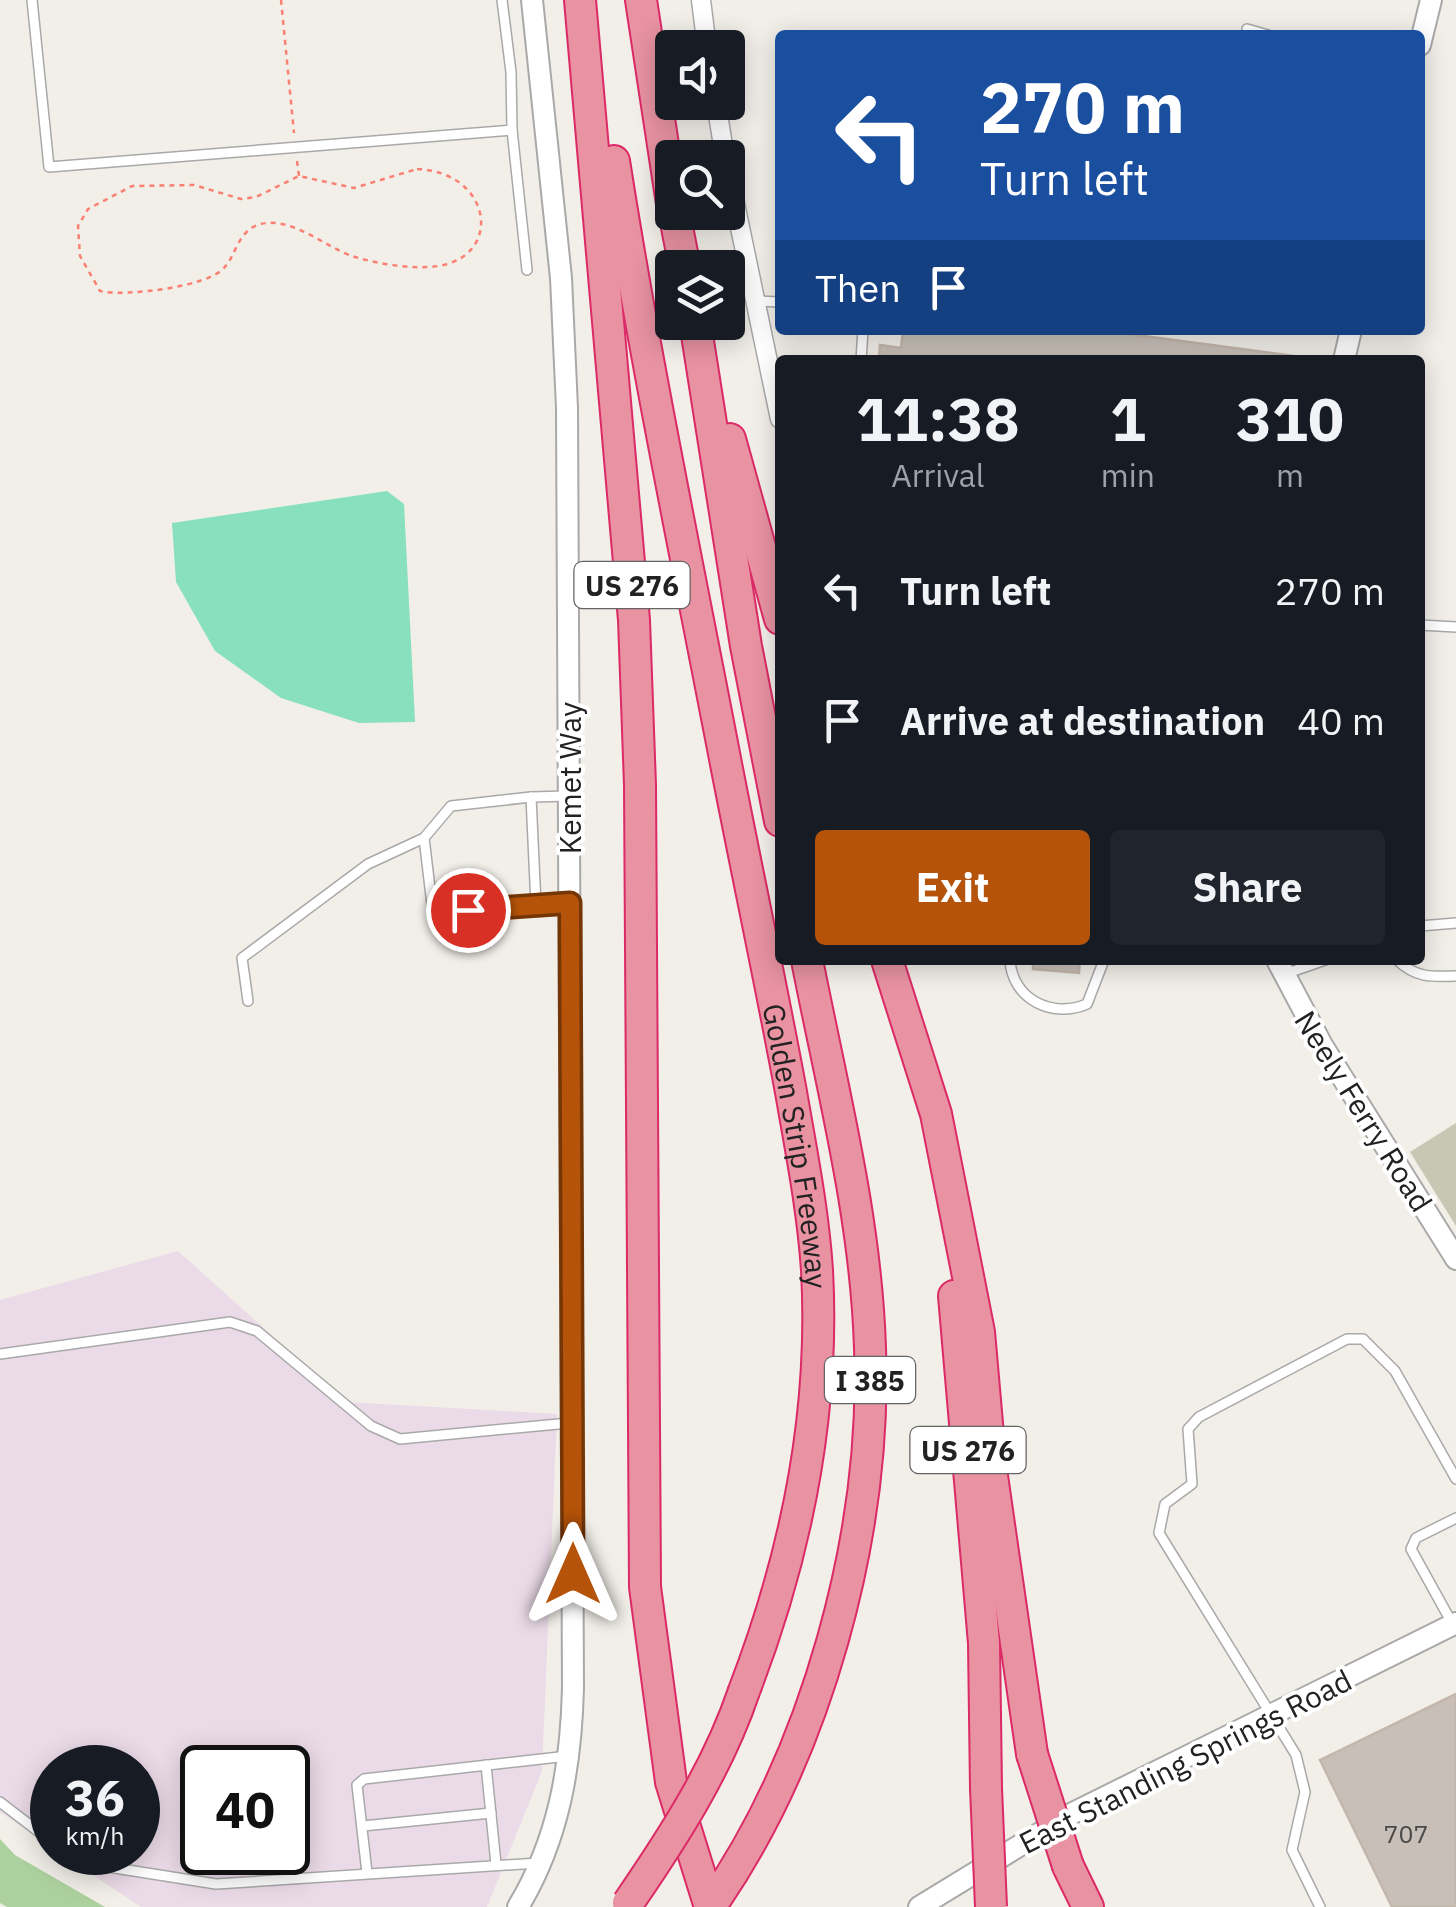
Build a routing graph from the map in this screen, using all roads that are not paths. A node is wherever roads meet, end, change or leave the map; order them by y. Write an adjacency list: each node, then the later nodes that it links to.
1 (32, 0): 13 (lane)
2 (502, 0): 13 (lane)
3 (532, 0): 26 (street, Kemet Way)
4 (580, 0): 62 (highway, US 276)
5 (588, 0): 60 (highway, Golden Strip Freeway / I 385, bridge)
6 (640, 0): 14 (highway)
7 (701, 0): 10 (street)
8 (1432, 0): 12 (street)
9 (1247, 29): 11 (lane)
10 (705, 30)
11 (1250, 30)
12 (1424, 30)
13 (512, 130): 16 (lane)
14 (662, 140)
15 (739, 230): 17 (street)
16 (527, 270)
17 (753, 301): 18 (lane); 21 (street)
18 (775, 302)
19 (699, 340): 25 (highway)
20 (701, 340): 22 (highway)
21 (775, 397)
22 (775, 601)
23 (1425, 625): 24 (lane)
24 (1456, 626)
25 (775, 794)
26 (569, 796): 27 (lane); 29 (street, Kemet Way)
27 (532, 797): 28 (lane); 30 (lane)
28 (424, 838): 30 (lane); 40 (lane)
29 (570, 903): 30 (lane); 44 (street, Kemet Way)
30 (536, 905)
31 (1456, 923): 32 (lane)
32 (1425, 926)
33 (808, 965): 62 (highway, Golden Strip Freeway / I 385)
34 (889, 965): 41 (highway, US 276)
35 (1010, 965): 36 (lane)
36 (1102, 965)
37 (1402, 965): 39 (lane)
38 (1281, 968): 42 (street, Neely Ferry Road)
39 (1456, 976)
40 (248, 1002)
41 (936, 1114): 63 (highway, US 276, bridge); 64 (highway, bridge)
42 (1456, 1259)
43 (0, 1354): 44 (lane)
44 (572, 1423): 49 (street, Kemet Way)
45 (1456, 1479): 48 (lane)
46 (1456, 1518): 47 (lane)
47 (1455, 1625): 48 (street, East Standing Springs Road)
48 (1272, 1714): 59 (street, East Standing Springs Road); 65 (lane)
49 (570, 1755): 50 (lane); 56 (street, Kemet Way)
50 (486, 1765): 52 (lane); 54 (lane)
51 (0, 1802): 53 (lane)
52 (491, 1813): 54 (lane); 55 (lane)
53 (30, 1825)
54 (363, 1826): 57 (lane)
55 (496, 1864): 56 (lane); 57 (lane)
56 (540, 1864): 61 (street, Kemet Way)
57 (366, 1872): 58 (lane)
58 (159, 1875)
59 (924, 1903)
60 (626, 1905)
61 (518, 1907)
62 (710, 1907)
63 (992, 1907)
64 (1088, 1907)
65 (1320, 1907)

